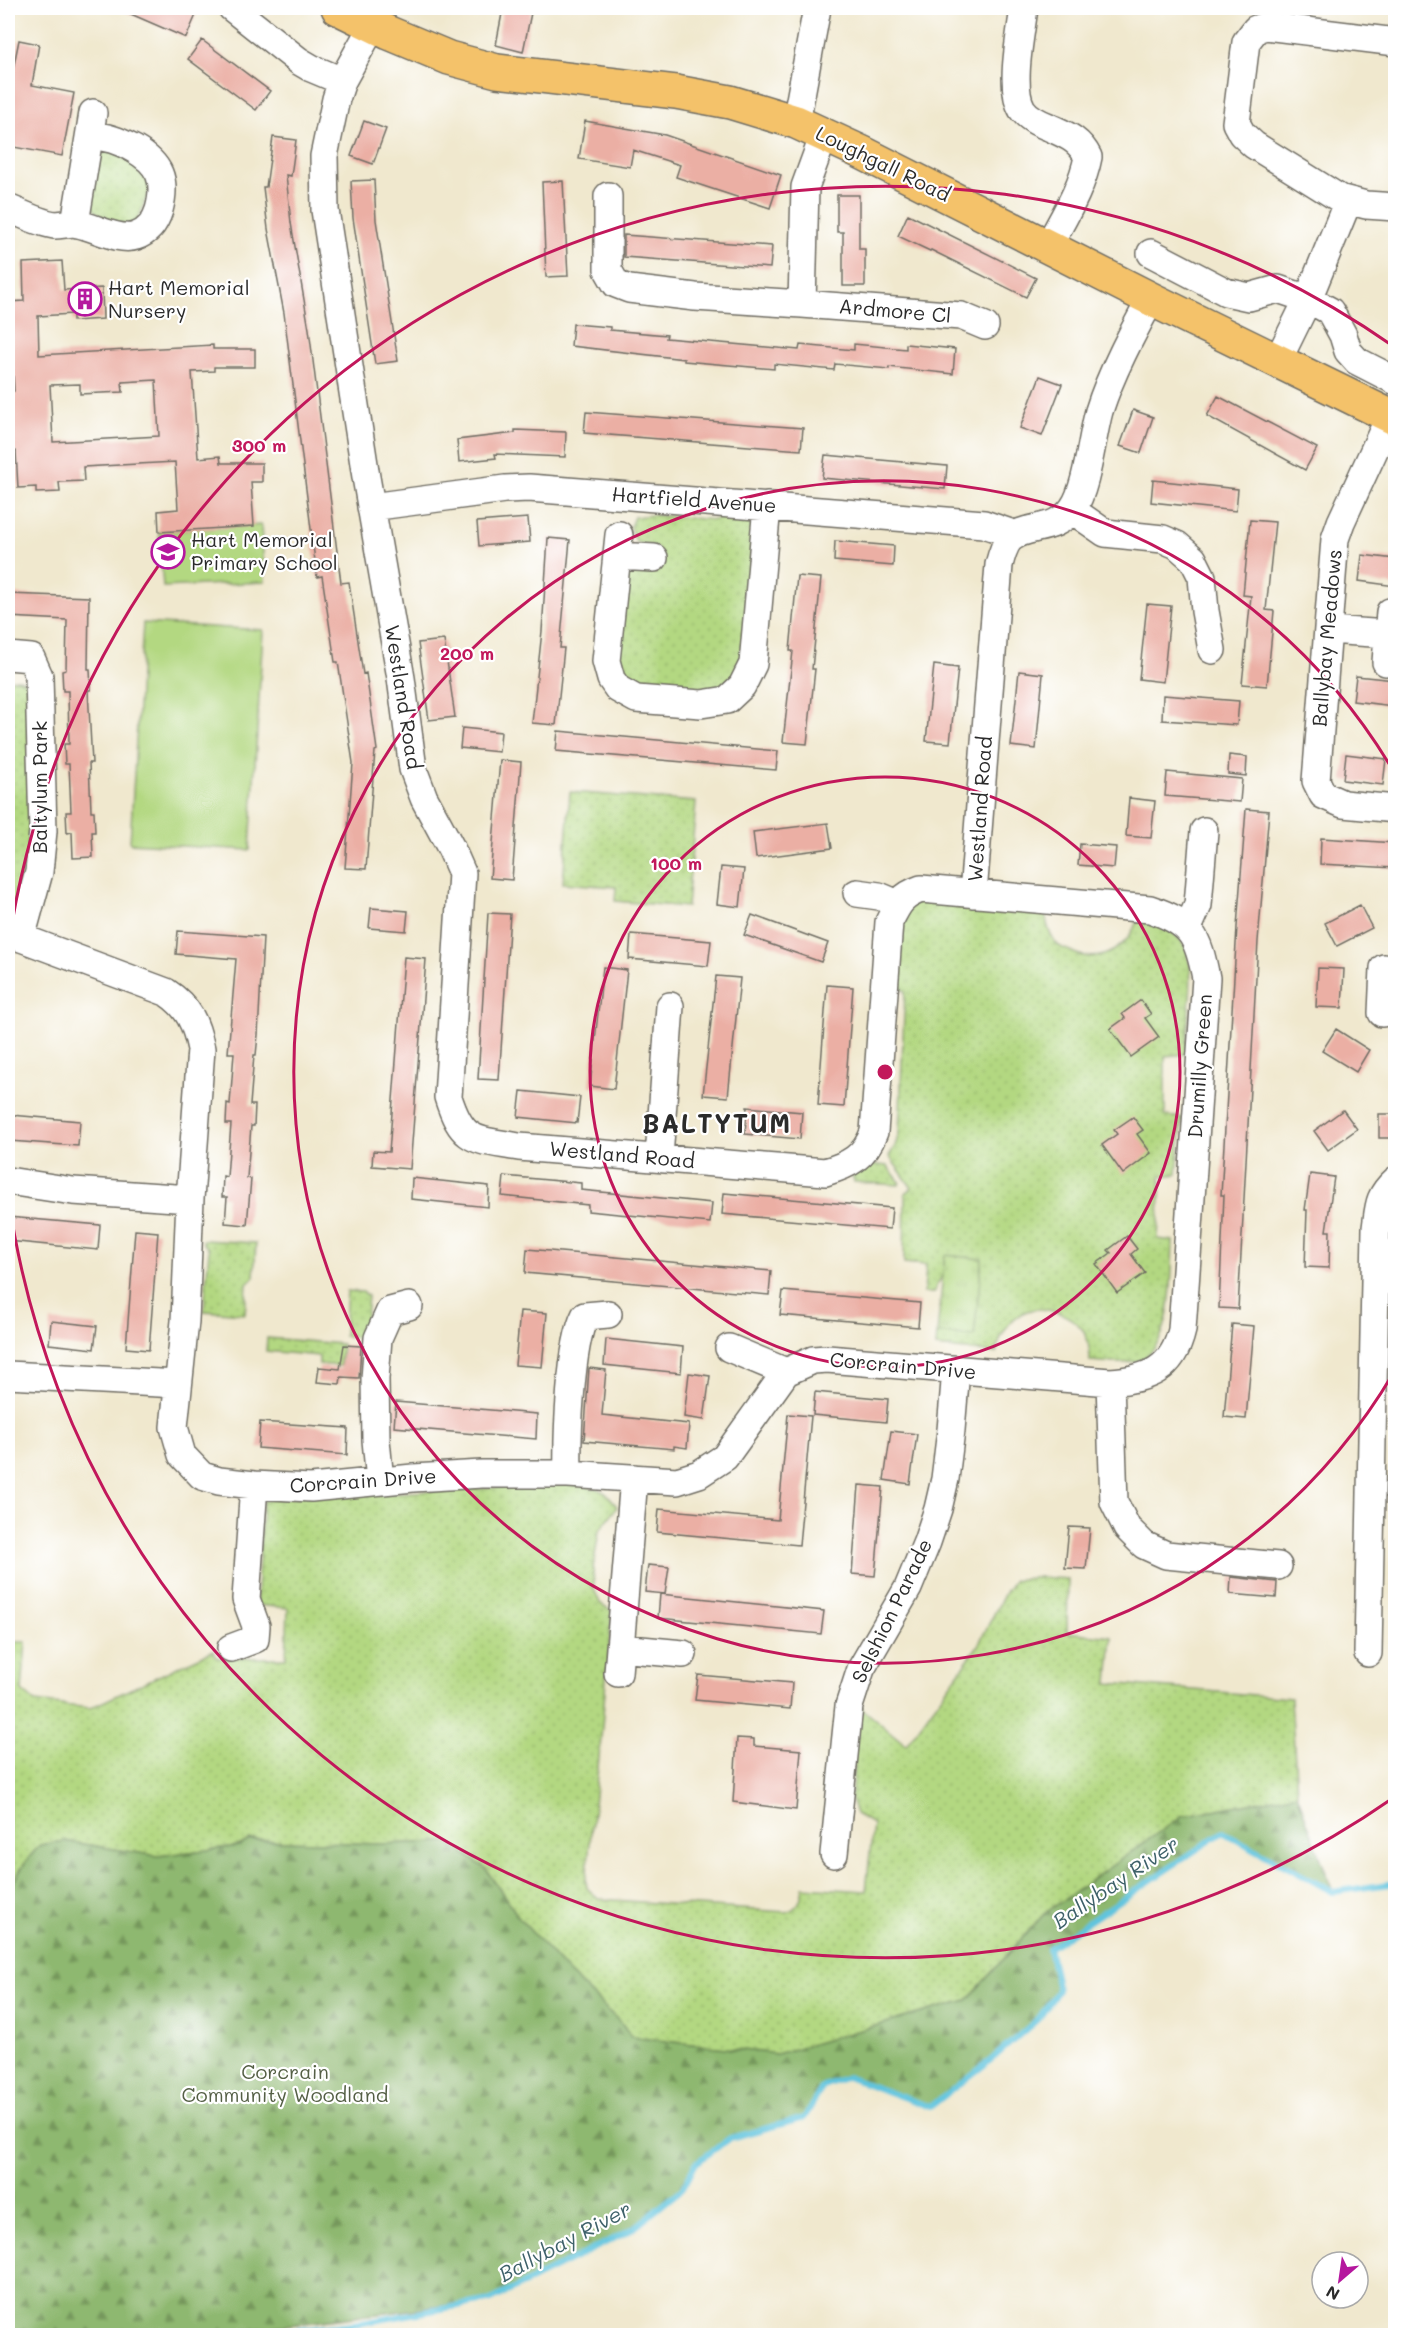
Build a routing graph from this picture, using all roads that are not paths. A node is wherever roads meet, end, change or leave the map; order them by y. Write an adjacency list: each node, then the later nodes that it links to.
1 (232, 8): 8 (street)
2 (338, 8): 6 (main road, Loughgall Road)
3 (817, 8): 9 (street)
4 (1024, 8): 15 (street)
5 (1251, 18): 7 (street); 11 (street)
6 (373, 25): 8 (street, Westland Road); 9 (main road, Loughgall Road)
7 (1395, 42)
8 (342, 81): 25 (street, Westland Road)
9 (810, 128): 15 (main road, Loughgall Road); 19 (street)
10 (608, 196): 19 (street, Ardmore Cl)
11 (1348, 201): 12 (street); 18 (street)
12 (1395, 207)
13 (8, 208): 14 (street)
14 (75, 223): 14 (street)
15 (1048, 247): 17 (main road, Loughgall Road)
16 (1151, 253): 18 (street)
17 (1151, 299): 21 (main road, Loughgall Road); 26 (street)
18 (1308, 300): 21 (street); 22 (street)
19 (802, 304): 20 (street, Ardmore Cl)
20 (986, 326)
21 (1278, 360): 23 (main road, Loughgall Road)
22 (1395, 381)
23 (1393, 417): 29 (street, Ballybay Meadows)
24 (766, 506): 25 (street, Hartfield Avenue); 27 (street, Hartfield Avenue); 28 (street)
25 (371, 507): 41 (street, Westland Road)
26 (1072, 510): 27 (street); 30 (street)
27 (1016, 535): 36 (street, Westland Road)
28 (654, 558)
29 (1328, 630): 32 (street); 33 (street, Ballybay Meadows)
30 (1212, 650)
31 (8, 656): 39 (street, Baltylum Park)
32 (1386, 662)
33 (1395, 809)
34 (1204, 831): 38 (street)
35 (857, 893): 37 (street)
36 (973, 894): 37 (street, Westland Road); 38 (street)
37 (898, 904): 41 (street, Westland Road)
38 (1188, 928): 51 (street, Drumilly Green)
39 (14, 935): 44 (street, Corcrain Drive)
40 (670, 1006): 41 (street)
41 (659, 1157)
42 (1395, 1180): 59 (street)
43 (8, 1181): 44 (street)
44 (190, 1199): 52 (street, Corcrain Drive)
45 (409, 1306): 55 (street)
46 (608, 1314): 53 (street)
47 (729, 1348): 49 (street)
48 (956, 1370): 49 (street, Corcrain Drive); 51 (street, Corcrain Drive); 61 (street, Selshion Parade)
49 (786, 1372): 54 (street, Corcrain Drive)
50 (8, 1375): 52 (street)
51 (1110, 1382): 57 (street)
52 (178, 1384): 56 (street, Corcrain Drive)
53 (568, 1474): 54 (street, Corcrain Drive); 55 (street, Corcrain Drive)
54 (634, 1478): 60 (street)
55 (380, 1481): 56 (street, Corcrain Drive)
56 (254, 1485): 58 (street)
57 (1278, 1566)
58 (231, 1648)
59 (1368, 1653)
60 (683, 1654)
61 (834, 1854)

